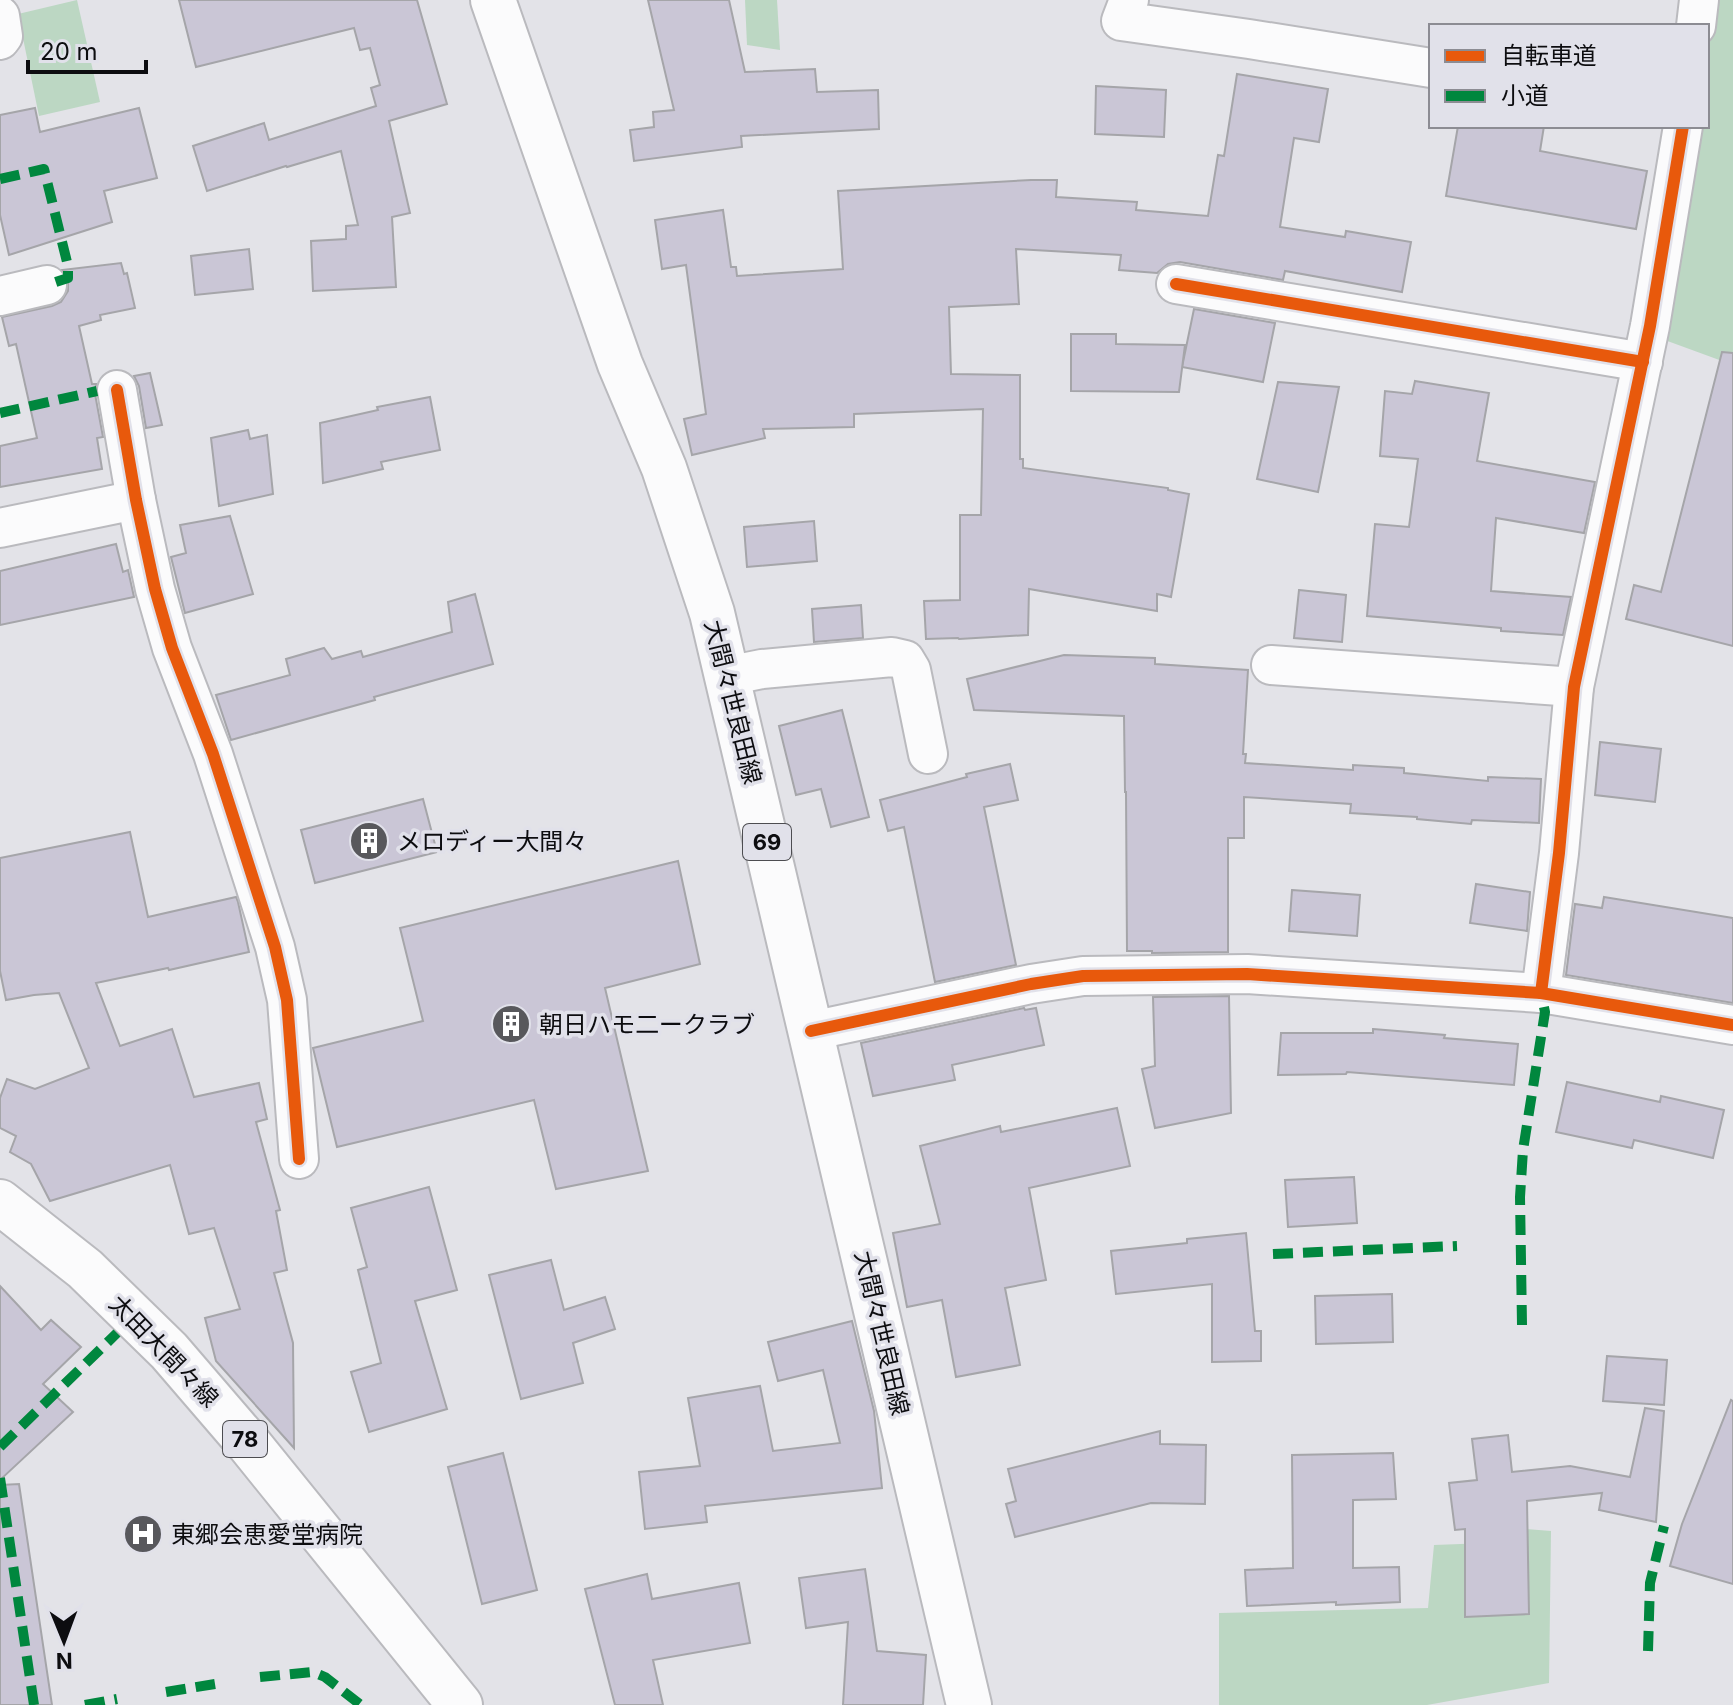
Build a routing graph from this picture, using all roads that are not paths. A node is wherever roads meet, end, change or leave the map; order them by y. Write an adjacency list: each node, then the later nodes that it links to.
1 (493, 0): 17 (main road, 大間々世良田線 / 69)
2 (1129, 0): 7 (street)
3 (1699, 0): 5 (street)
4 (0, 16): 6 (street)
5 (1696, 24)
6 (0, 40)
7 (1429, 68)
8 (1683, 128): 12 (street)
9 (1176, 284): 12 (street)
10 (47, 285): 11 (street)
11 (0, 296)
12 (1643, 362): 18 (street)
13 (117, 390): 14 (street)
14 (136, 500): 15 (street); 23 (street)
15 (0, 528)
16 (1271, 665): 18 (street)
17 (727, 676): 19 (street); 22 (main road, 大間々世良田線 / 69)
18 (1574, 687): 20 (street)
19 (928, 754)
20 (1541, 993): 21 (street); 22 (street)
21 (1733, 1025)
22 (811, 1031): 26 (main road, 大間々世良田線 / 69)
23 (299, 1159)
24 (0, 1202): 25 (main road, 太田大間々線 / 78)
25 (460, 1705)
26 (969, 1705)

